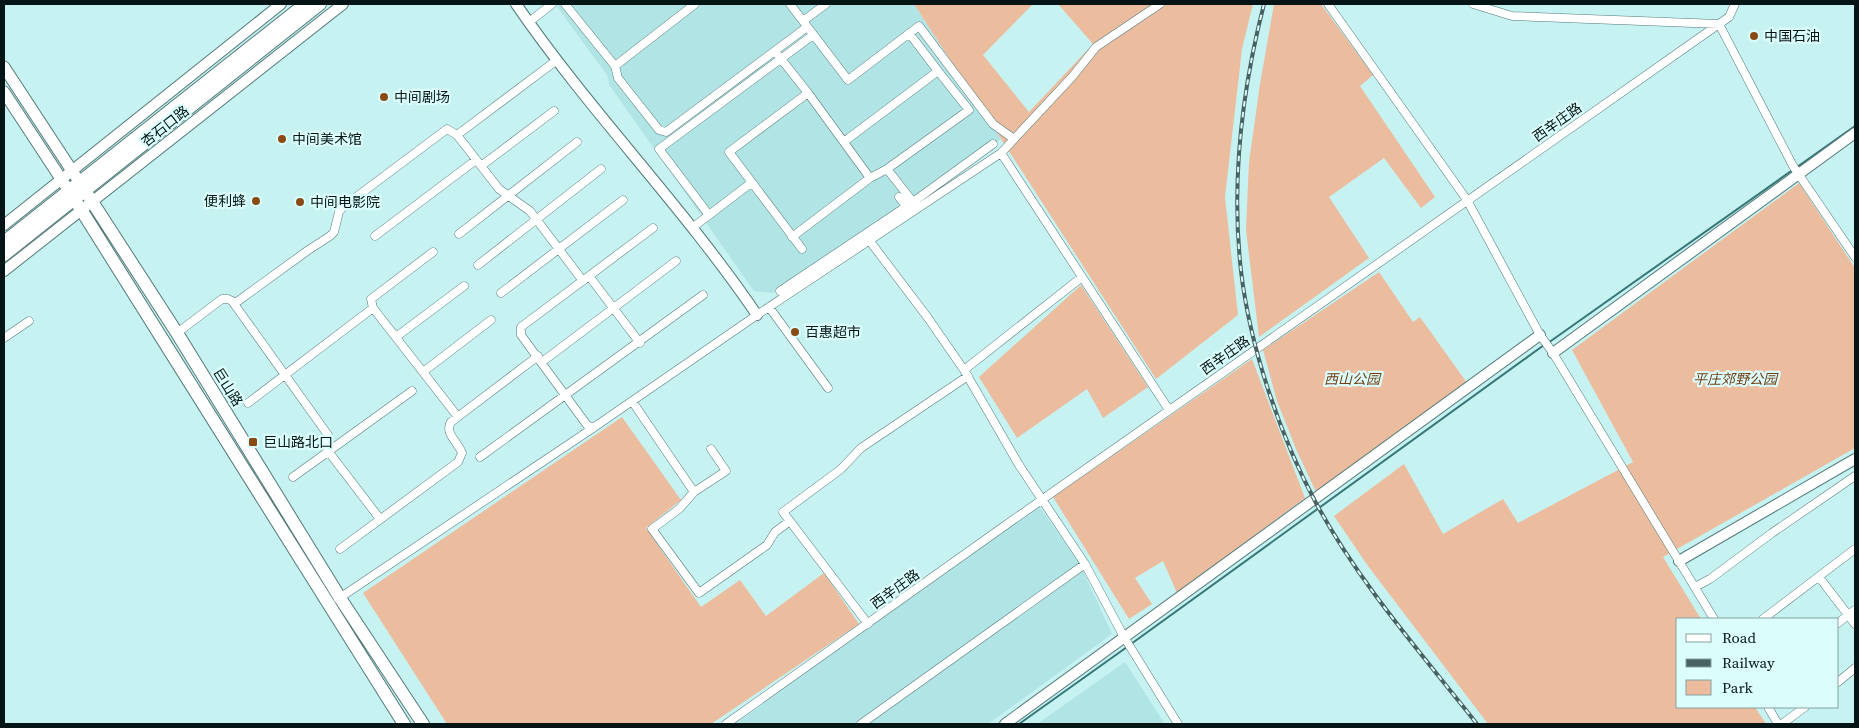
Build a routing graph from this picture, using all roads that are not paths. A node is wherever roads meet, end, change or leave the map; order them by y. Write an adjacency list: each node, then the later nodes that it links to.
1 (281, 4): 41 (street, 杏石口路)
2 (305, 4): 15 (main road, 杏石口路)
3 (320, 4): 15 (main road, 杏石口路)
4 (343, 4): 51 (street, 杏石口路)
5 (516, 4): 16 (street)
6 (552, 4): 16 (street)
7 (695, 4): 24 (street)
8 (790, 4): 17 (street)
9 (826, 4): 17 (street)
10 (1160, 4): 32 (street)
11 (1328, 4): 50 (street)
12 (1473, 4): 18 (street)
13 (1735, 4): 18 (street, 西辛庄路)
14 (568, 5): 24 (street)
15 (291, 14): 45 (main road, 杏石口路)
16 (529, 22): 23 (street)
17 (805, 24): 20 (street); 21 (street)
18 (1719, 24): 40 (street); 50 (street, 西辛庄路)
19 (909, 33): 20 (street); 26 (street); 32 (street)
20 (813, 35): 22 (street)
21 (775, 51): 22 (street); 24 (street)
22 (782, 59): 28 (street); 54 (street)
23 (556, 60): 31 (street); 58 (street)
24 (615, 66)
25 (4, 67): 41 (main road, 巨山路)
26 (938, 71): 33 (street); 39 (street)
27 (4, 92): 43 (main road)
28 (808, 93): 33 (street); 44 (street)
29 (554, 111): 37 (street)
30 (1855, 133): 40 (street)
31 (456, 135): 37 (street); 78 (street)
32 (1014, 139): 36 (street)
33 (845, 141): 42 (street)
34 (577, 142): 47 (street)
35 (993, 144): 52 (street)
36 (1001, 153): 62 (street); 72 (street)
37 (479, 163): 47 (street); 60 (street)
38 (601, 169): 55 (street)
39 (887, 169): 42 (street); 52 (street)
40 (1796, 170): 68 (street); 89 (street)
41 (72, 171): 43 (street, 杏石口路); 45 (main road, 巨山路)
42 (870, 178): 61 (street)
43 (61, 179): 46 (main road); 56 (street, 杏石口路)
44 (751, 183): 54 (street); 61 (street)
45 (83, 187): 46 (main road, 杏石口路); 51 (main road, 巨山路)
46 (72, 196): 53 (main road); 63 (main road, 杏石口路); 67 (main road, 杏石口路)
47 (509, 196): 55 (street); 59 (street)
48 (899, 197): 52 (street)
49 (623, 200): 64 (street)
50 (1467, 200): 85 (street); 99 (street, 西辛庄路)
51 (94, 201): 53 (street, 杏石口路); 84 (main road, 巨山路)
52 (909, 204): 75 (street)
53 (82, 211): 71 (street, 杏石口路); 119 (main road)
54 (709, 215): 58 (street)
55 (536, 218): 64 (street); 70 (street)
56 (4, 225)
57 (653, 228): 73 (street)
58 (692, 228): 81 (street)
59 (459, 234)
60 (375, 236)
61 (792, 237): 65 (street)
62 (869, 240): 79 (street); 92 (street)
63 (4, 242)
64 (559, 249): 73 (street); 76 (street)
65 (802, 249)
66 (433, 252): 80 (street)
67 (4, 255)
68 (1855, 257)
69 (676, 261): 90 (street)
70 (478, 265)
71 (4, 272)
72 (1082, 277): 92 (street); 99 (street)
73 (586, 278): 88 (street); 90 (street)
74 (464, 286): 86 (street)
75 (780, 291)
76 (501, 293)
77 (703, 295): 88 (street)
78 (234, 304): 84 (street); 93 (street)
79 (769, 307): 81 (street); 94 (street)
80 (373, 308): 86 (street); 93 (street)
81 (757, 315): 97 (street)
82 (490, 320): 91 (street)
83 (30, 321): 87 (street)
84 (177, 333): 118 (main road, 巨山路)
85 (1540, 335): 89 (street); 126 (street)
86 (396, 337): 91 (street)
87 (4, 338)
88 (640, 342): 96 (street)
89 (1553, 353): 114 (street)
90 (540, 359): 96 (street); 100 (street)
91 (423, 372): 100 (street)
92 (966, 373): 109 (street); 111 (street)
93 (284, 376): 98 (street); 103 (street)
94 (828, 388)
95 (412, 391): 103 (street)
96 (566, 395): 101 (street); 104 (street)
97 (632, 401): 101 (street); 108 (street)
98 (248, 403)
99 (1168, 410): 109 (street, 西辛庄路)
100 (458, 417): 110 (street)
101 (593, 428): 118 (street)
102 (711, 449): 108 (street)
103 (328, 451): 107 (street); 110 (street)
104 (480, 457)
105 (1855, 459): 114 (street)
106 (1855, 476): 117 (street)
107 (292, 477)
108 (694, 492): 111 (street)
109 (1042, 499): 115 (street); 124 (street, 西辛庄路)
110 (380, 519): 112 (street)
111 (790, 521): 124 (street)
112 (340, 549)
113 (1855, 549): 116 (street)
114 (1679, 561): 117 (street)
115 (1085, 564): 126 (street); 134 (street)
116 (1819, 577): 120 (street); 122 (street)
117 (1695, 587): 121 (street)
118 (340, 598): 119 (street); 132 (main road, 巨山路)
119 (329, 607): 131 (main road)
120 (1852, 613): 123 (street); 125 (street)
121 (1713, 618)
122 (1764, 618)
123 (1839, 622)
124 (868, 624): 133 (street, 西辛庄路)
125 (1855, 624)
126 (1124, 638): 135 (street); 136 (street)
127 (1855, 668): 128 (street)
128 (1839, 681)
129 (1769, 708): 137 (street)
130 (1804, 708): 137 (street)
131 (404, 724)
132 (423, 724)
133 (726, 724)
134 (861, 724)
135 (1005, 724)
136 (1178, 724)
137 (1780, 724)

